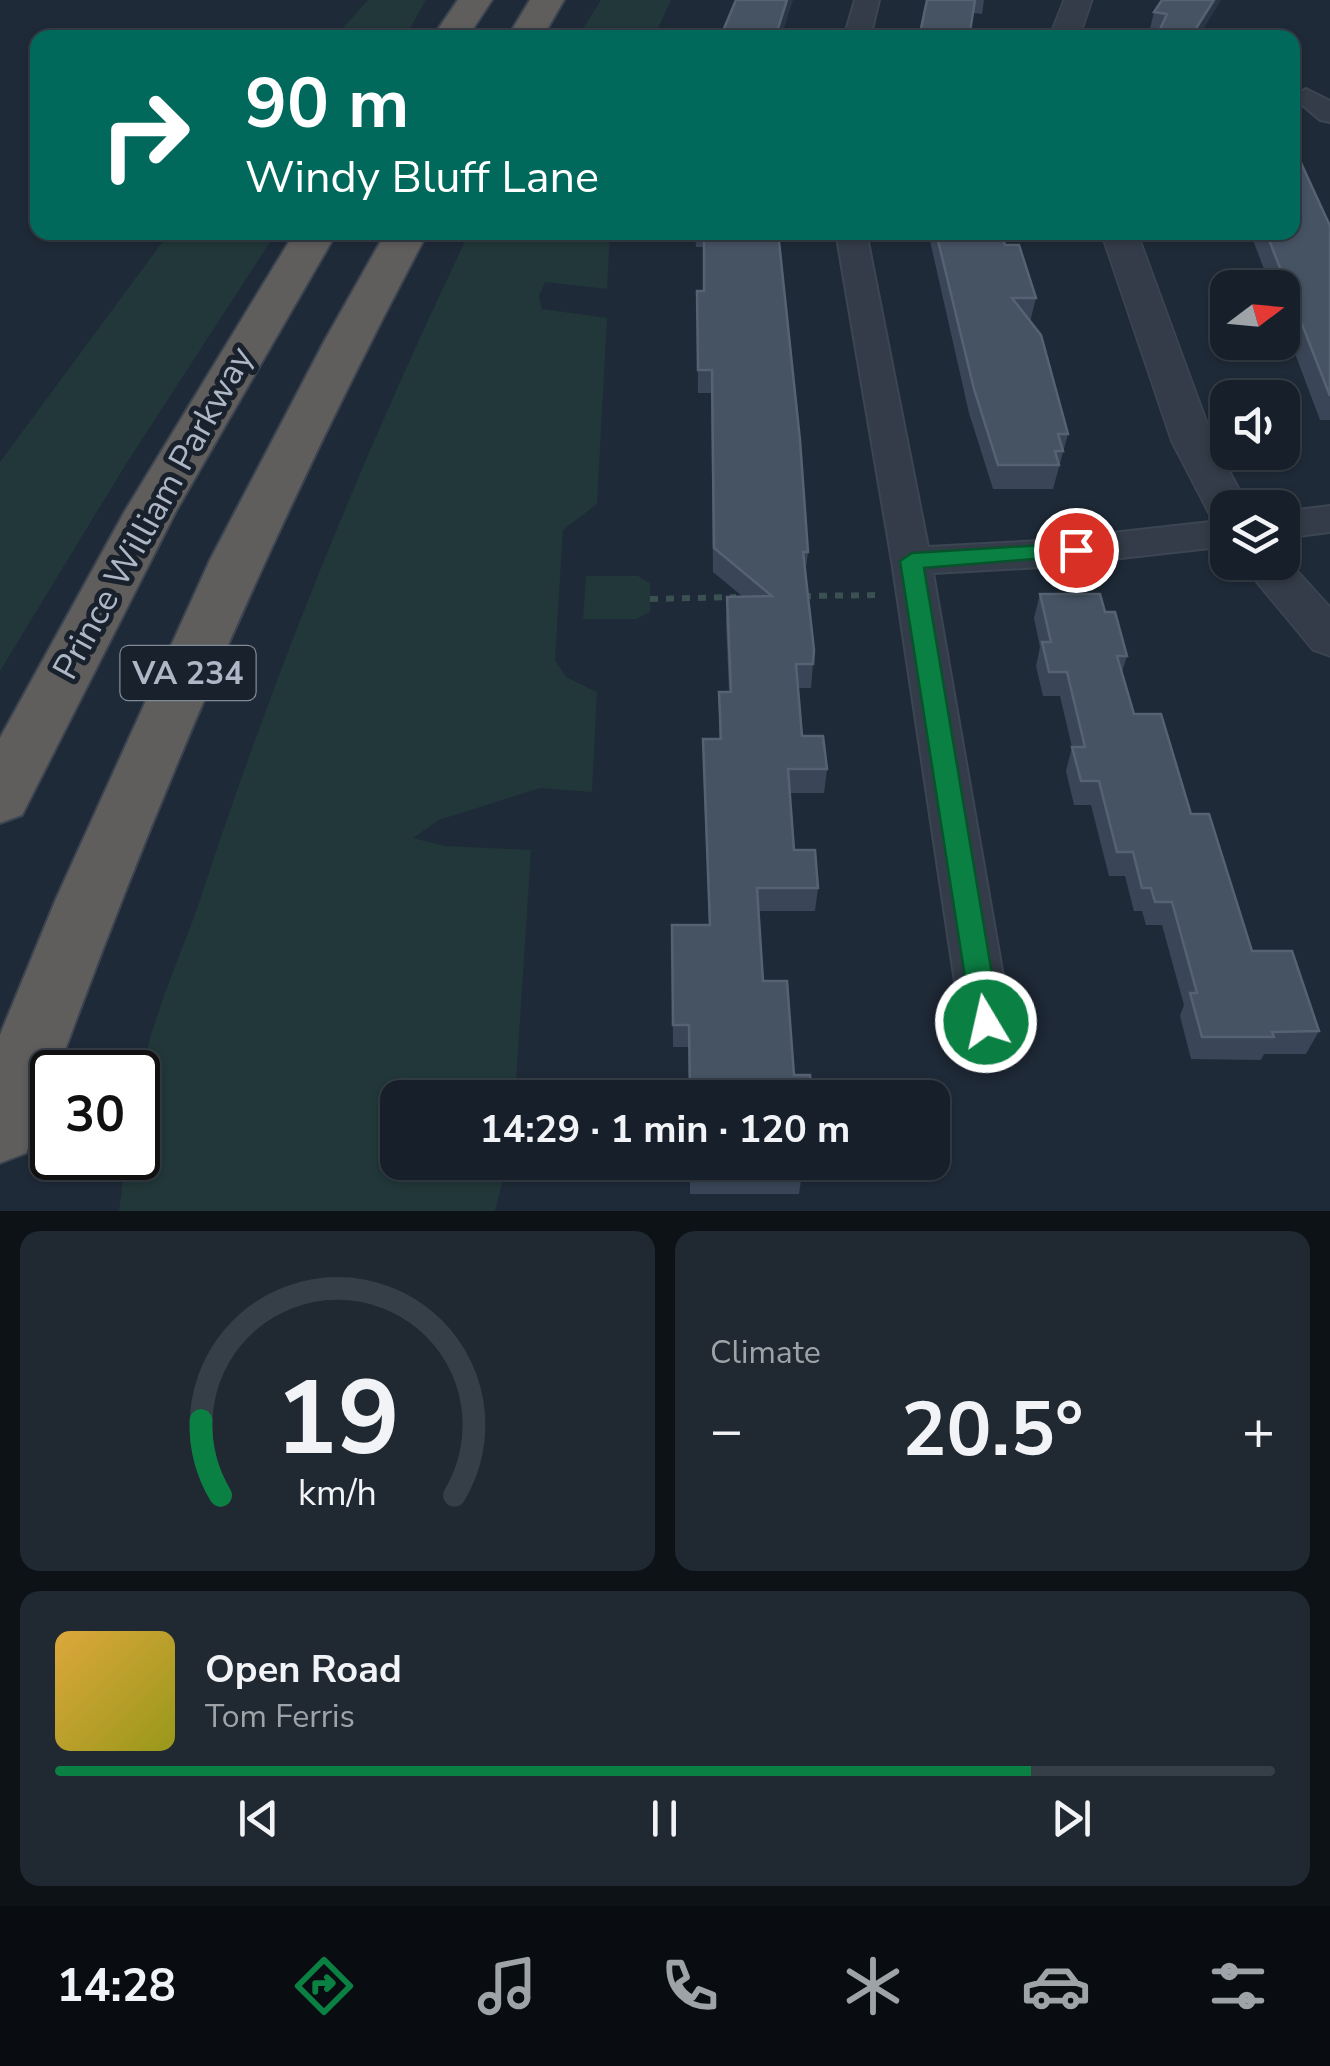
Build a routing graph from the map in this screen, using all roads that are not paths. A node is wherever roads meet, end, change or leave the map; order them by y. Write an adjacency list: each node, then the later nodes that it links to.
1 (475, 0): 5 (highway)
2 (547, 0): 6 (highway)
3 (867, 0): 7 (street)
4 (1078, 0): 8 (street)
5 (454, 30)
6 (529, 30)
7 (859, 30)
8 (1067, 30)
9 (1306, 97): 10 (street)
10 (1330, 114)
11 (311, 240): 22 (highway, Prince William Parkway / VA 234)
12 (403, 240): 24 (highway, VA 234)
13 (853, 240): 19 (street)
14 (1121, 240): 15 (street)
15 (1218, 490)
16 (1330, 519): 17 (street)
17 (1300, 523)
18 (1210, 534): 19 (street)
19 (914, 578): 23 (street)
20 (1280, 580): 21 (street)
21 (1330, 638)
22 (0, 798)
23 (986, 1022)
24 (0, 1128)

